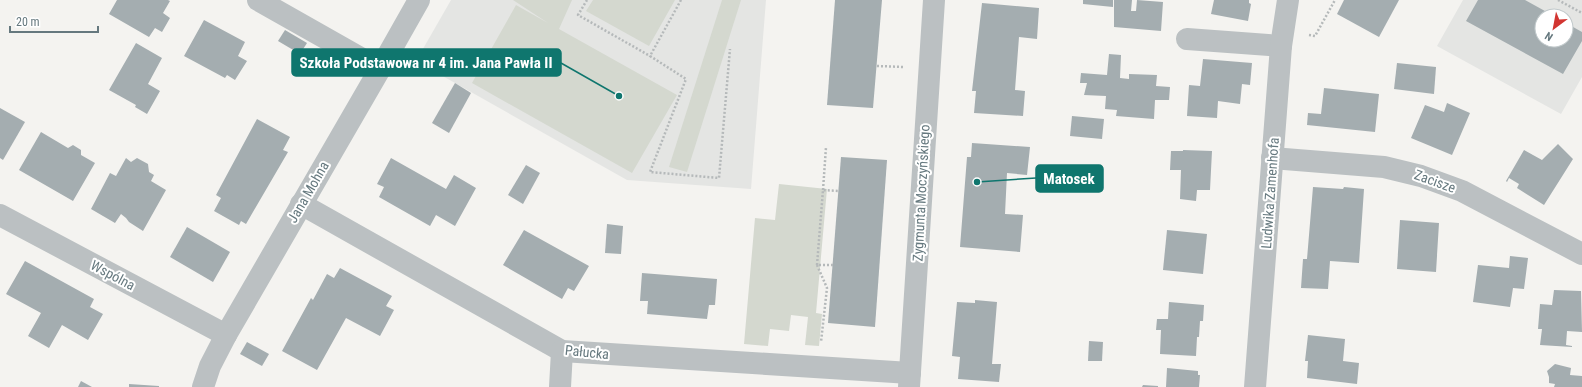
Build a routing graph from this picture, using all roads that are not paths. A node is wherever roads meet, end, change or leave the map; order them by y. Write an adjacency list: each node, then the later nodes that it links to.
1 (258, 0): 7 (street)
2 (419, 0): 7 (street, Jana Mohna)
3 (934, 0): 14 (street, Zygmunta Moczyńskiego)
4 (1288, 0): 6 (street, Ludwika Zamenhofa)
5 (1187, 39): 6 (street)
6 (1282, 39): 8 (street, Ludwika Zamenhofa)
7 (380, 69): 9 (street, Jana Mohna)
8 (1272, 158): 11 (street, Zacisze); 17 (street, Ludwika Zamenhofa)
9 (301, 204): 12 (street, Jana Mohna); 13 (street, Pałucka)
10 (0, 214): 12 (street, Wspólna)
11 (1582, 254)
12 (226, 335): 15 (street, Jana Mohna)
13 (562, 351): 14 (street, Pałucka); 16 (street)
14 (909, 380)
15 (203, 387)
16 (560, 387)
17 (1255, 387)

